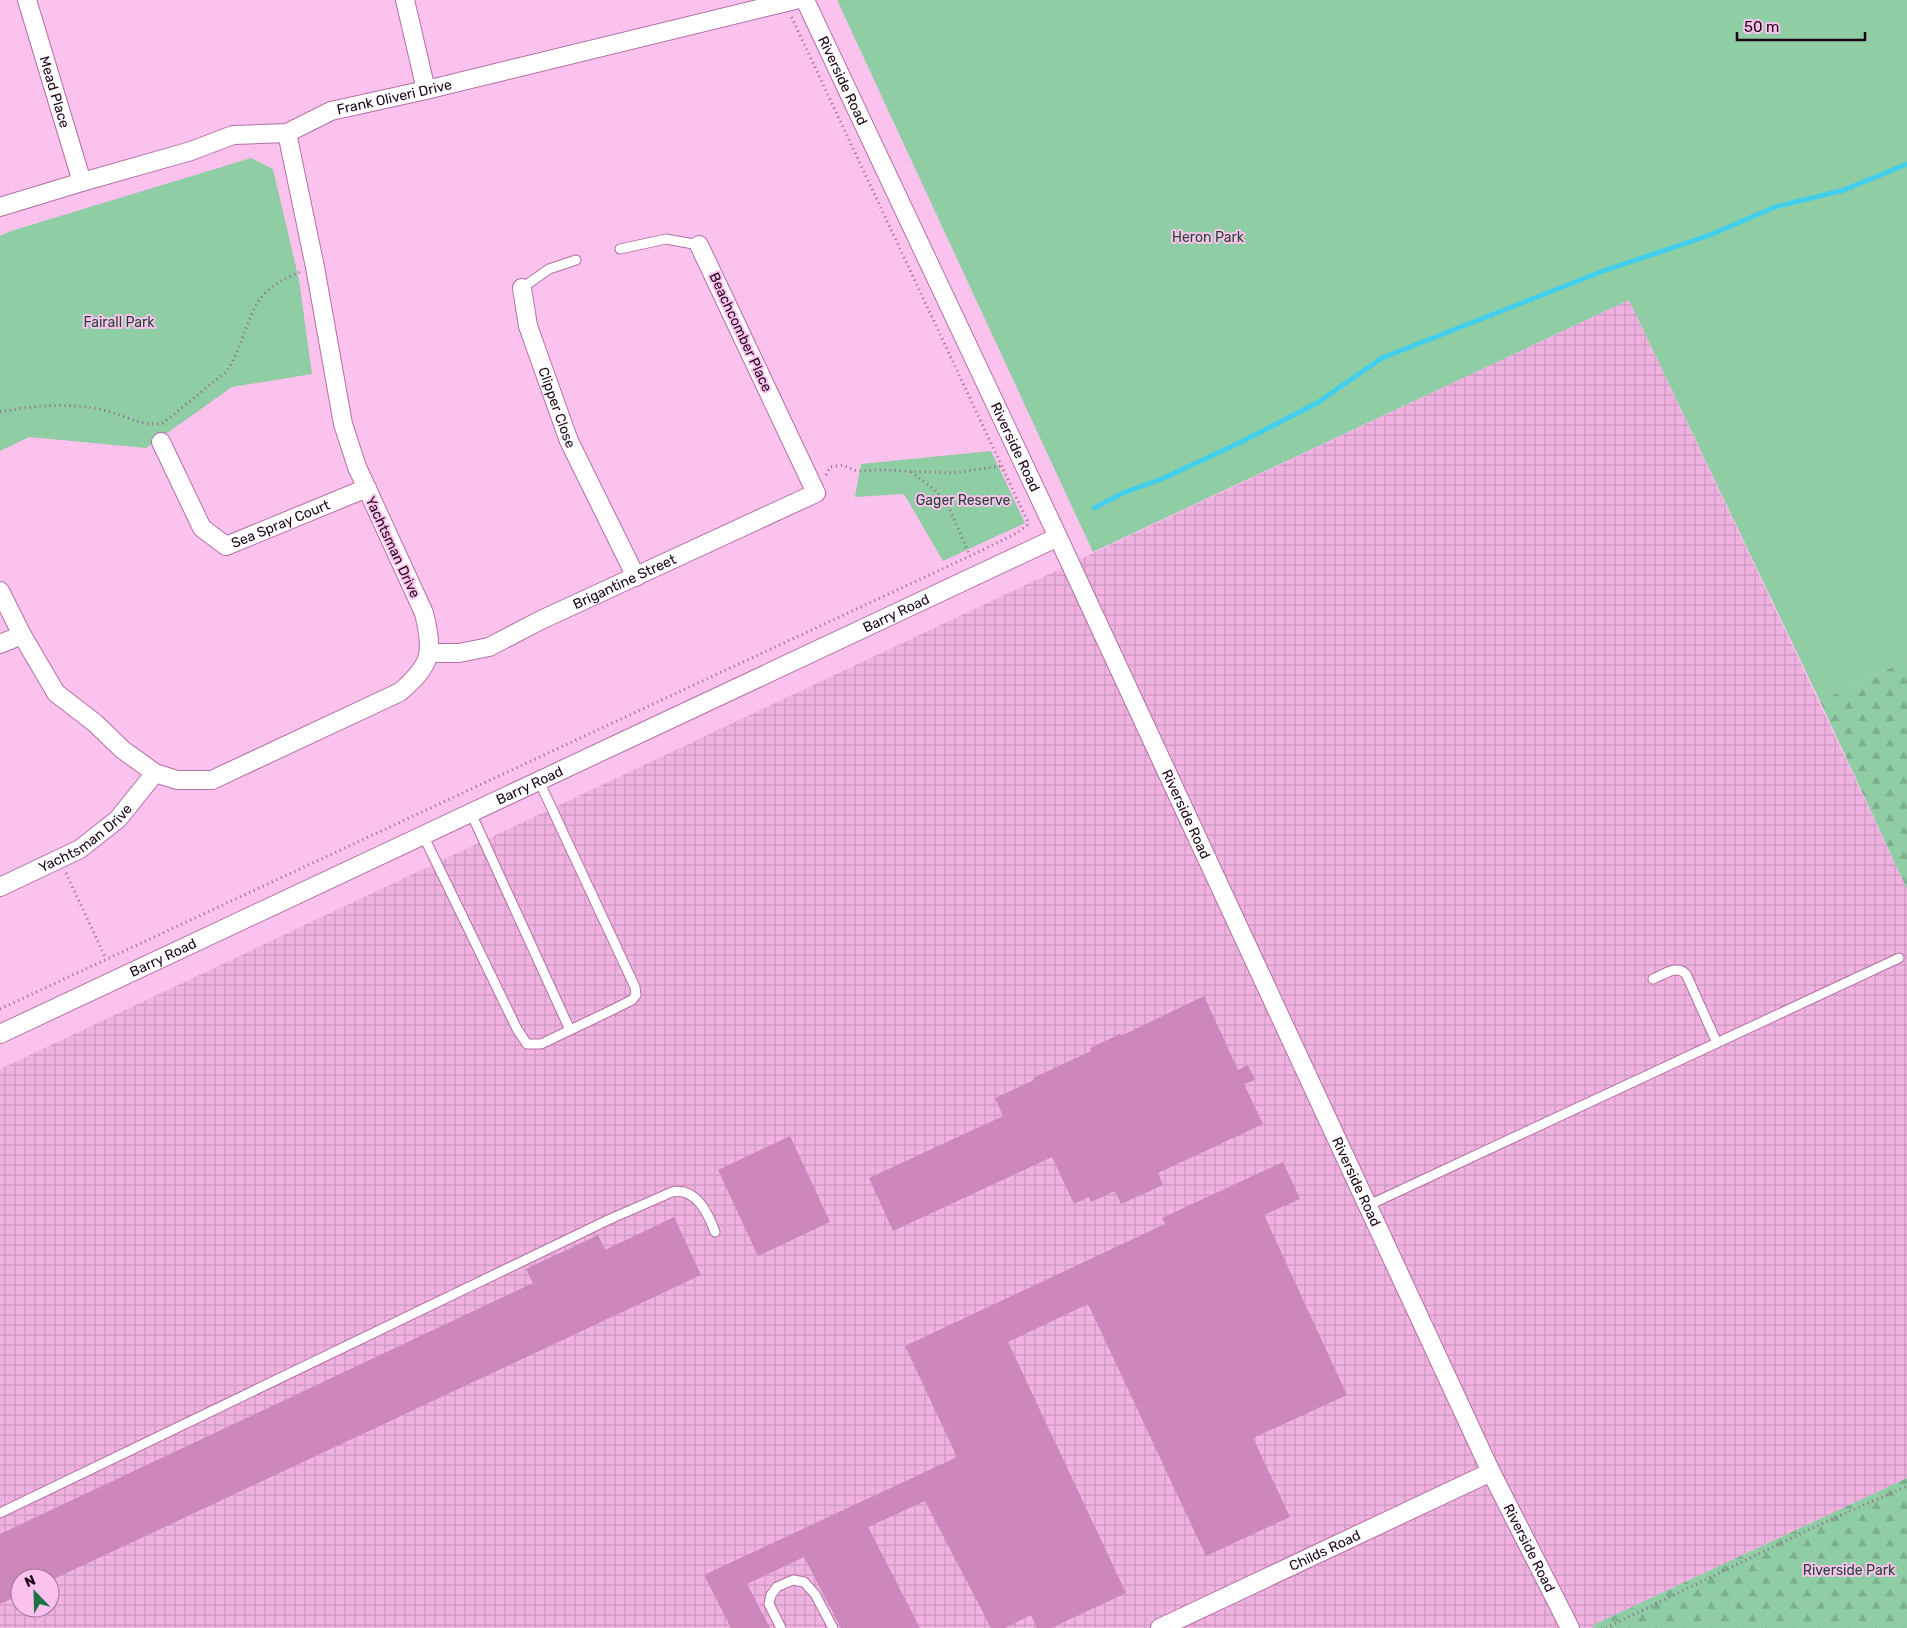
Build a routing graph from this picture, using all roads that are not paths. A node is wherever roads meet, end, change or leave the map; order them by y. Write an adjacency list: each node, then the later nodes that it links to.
1 (405, 0): 5 (street)
2 (805, 0): 16 (street, Riverside Road)
3 (790, 1): 5 (street, Frank Oliveri Drive)
4 (28, 2): 7 (street, Mead Place)
5 (426, 90): 6 (street, Frank Oliveri Drive)
6 (287, 134): 7 (street, Frank Oliveri Drive); 14 (street, Yachtsman Drive)
7 (82, 182): 8 (street, Frank Oliveri Drive)
8 (0, 207)
9 (700, 245): 10 (lane, Beachcomber Place); 15 (street, Beachcomber Place)
10 (620, 249)
11 (576, 260): 12 (lane, Clipper Close)
12 (522, 288): 17 (street, Clipper Close)
13 (161, 442): 14 (street, Sea Spray Court)
14 (367, 488): 21 (street, Yachtsman Drive)
15 (816, 492): 17 (street, Brigantine Street)
16 (1058, 537): 23 (street, Barry Road); 32 (street, Riverside Road)
17 (636, 577): 21 (street, Brigantine Street)
18 (0, 591): 19 (street, Yachtsman Drive)
19 (22, 635): 20 (street); 22 (street, Yachtsman Drive)
20 (0, 644)
21 (429, 653): 22 (street, Yachtsman Drive)
22 (155, 772): 26 (street, Yachtsman Drive)
23 (539, 781): 24 (street, Barry Road); 29 (lane)
24 (471, 813): 25 (street, Barry Road); 29 (lane)
25 (423, 835): 29 (lane); 30 (street, Barry Road)
26 (0, 887)
27 (1899, 958): 31 (lane)
28 (1653, 979): 31 (lane)
29 (570, 1030)
30 (0, 1034)
31 (1717, 1043): 32 (lane)
32 (1368, 1205): 34 (street, Riverside Road)
33 (715, 1232): 35 (lane)
34 (1491, 1472): 38 (street, Childs Road); 39 (street, Riverside Road)
35 (0, 1512)
36 (781, 1628): 37 (lane)
37 (834, 1628)
38 (1160, 1628)
39 (1570, 1628)

